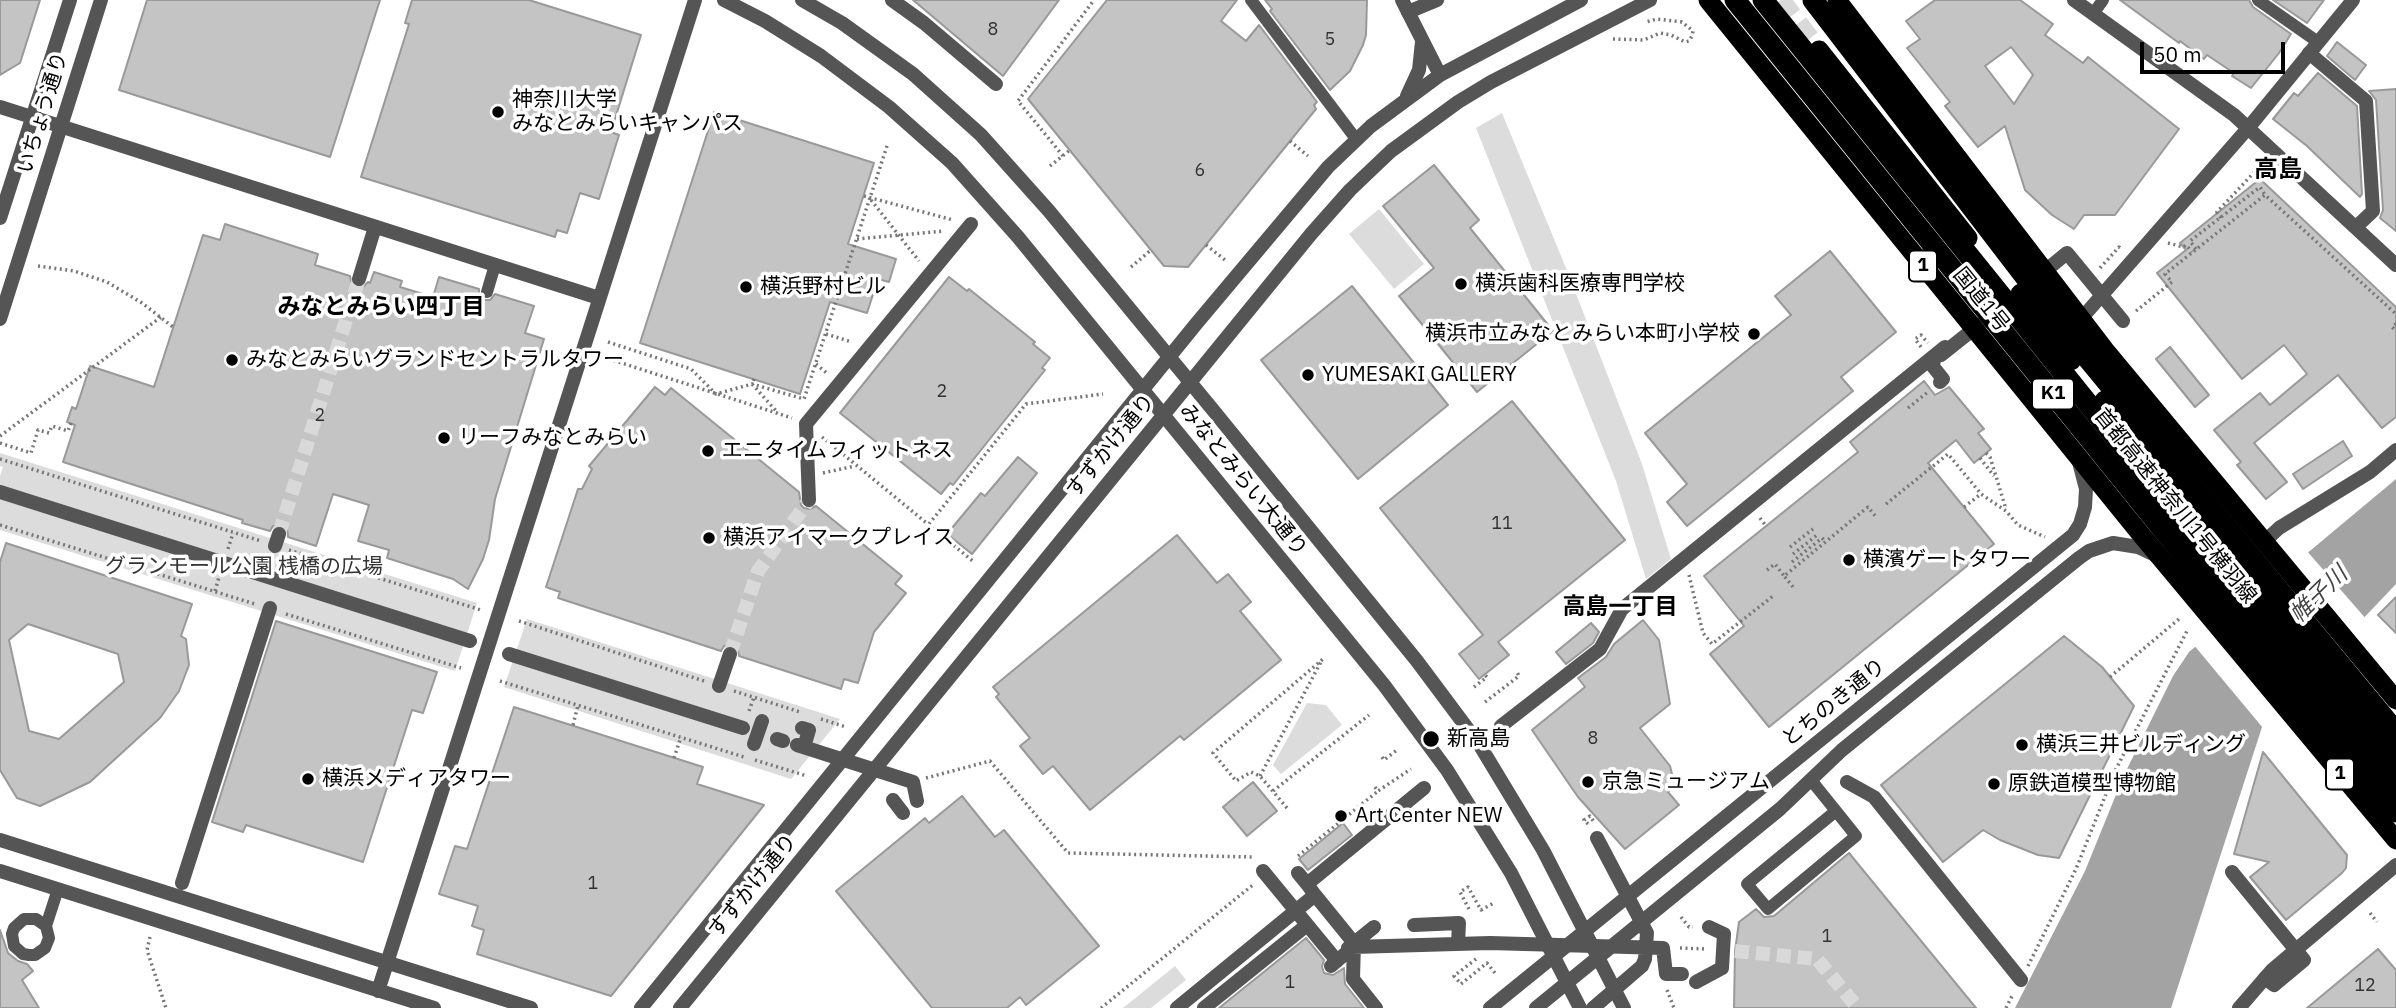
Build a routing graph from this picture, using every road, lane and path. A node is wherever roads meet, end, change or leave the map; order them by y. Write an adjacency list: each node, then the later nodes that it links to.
1 (70, 0): 34 (street, いちょう通り)
2 (101, 0): 35 (street, いちょう通り)
3 (695, 0): 72 (street)
4 (724, 0): 89 (street, みなとみらい大通り)
5 (802, 0): 83 (street, みなとみらい大通り)
6 (892, 0): 31 (street)
7 (1094, 0): 41 (path)
8 (1251, 0): 37 (lane)
9 (1437, 0): 21 (street)
10 (1581, 0): 29 (street)
11 (1650, 0): 87 (street, すずかけ通り)
12 (1707, 0): 99 (highway, 国道1号 / 1)
13 (1735, 0): 172 (highway, 首都高速神奈川1号横羽線 / K1)
14 (1763, 0): 146 (highway)
15 (1813, 0): 30 (highway, 首都高速神奈川1号横羽線 / K1)
16 (1836, 0): 76 (highway, 国道1号)
17 (2074, 0): 22 (street)
18 (2103, 0): 22 (lane)
19 (2258, 0): 26 (lane)
20 (2353, 0): 26 (street)
21 (1405, 6): 24 (street)
22 (2093, 14): 36 (street)
23 (1637, 27): 25 (path)
24 (1421, 37): 29 (street); 32 (street)
25 (1604, 42)
26 (2313, 48): 36 (street); 53 (street)
27 (1819, 50): 105 (highway, 国道1号)
28 (1801, 65): 116 (highway, 国道1号 / 1)
29 (1440, 75): 32 (street)
30 (1873, 78): 146 (highway); 159 (highway, 首都高速神奈川1号横羽線 / K1)
31 (996, 84)
32 (1403, 102): 37 (street)
33 (0, 107): 34 (street)
34 (32, 118): 35 (street); 48 (street, いちょう通り)
35 (61, 127): 52 (street); 75 (street, いちょう通り)
36 (2249, 127): 53 (street); 76 (street)
37 (1356, 139): 83 (street)
38 (1290, 141): 42 (path)
39 (888, 142): 47 (path)
40 (1070, 150): 41 (path)
41 (1063, 156): 44 (path)
42 (1308, 156)
43 (2264, 162): 49 (path)
44 (1050, 166)
45 (2265, 195): 49 (path); 62 (path); 73 (path)
46 (864, 196): 47 (path)
47 (870, 198): 50 (path); 55 (path); 56 (path)
48 (0, 218)
49 (2221, 218): 58 (path)
50 (953, 220)
51 (971, 224): 103 (street)
52 (375, 226): 65 (street); 69 (street)
53 (2356, 227): 66 (street)
54 (944, 231): 55 (path)
55 (898, 235): 56 (path); 64 (path)
56 (857, 239): 84 (path)
57 (2168, 243): 58 (path)
58 (2188, 243): 62 (path)
59 (1206, 244): 63 (path)
60 (2119, 247): 70 (path)
61 (1151, 250): 68 (path)
62 (2194, 251): 77 (path)
63 (1225, 260)
64 (919, 261)
65 (495, 265): 71 (lane); 72 (street)
66 (2396, 265)
67 (38, 266): 74 (path)
68 (1131, 267)
69 (359, 279)
70 (2090, 280): 77 (street); 88 (street)
71 (487, 292)
72 (600, 298): 218 (street)
73 (2396, 314)
74 (161, 317): 79 (path); 95 (path)
75 (0, 319)
76 (2081, 319): 105 (highway, 国道1号)
77 (2123, 321)
78 (2396, 324): 80 (path)
79 (173, 327)
80 (2396, 331)
81 (608, 342): 86 (path)
82 (1945, 346): 123 (street)
83 (1169, 358): 87 (street, みなとみらい大通り); 89 (street, すずかけ通り)
84 (816, 364): 85 (path); 86 (path)
85 (825, 372)
86 (753, 382): 92 (path)
87 (1190, 383): 93 (street, すずかけ通り); 206 (street, みなとみらい大通り)
88 (1936, 386): 91 (path)
89 (1142, 390): 93 (street, みなとみらい大通り); 229 (street, すずかけ通り)
90 (1103, 394): 114 (path)
91 (1908, 408)
92 (779, 415)
93 (1163, 415): 214 (street, みなとみらい大通り); 230 (street, すずかけ通り)
94 (71, 423): 96 (path)
95 (0, 436)
96 (0, 443)
97 (2396, 450): 119 (street)
98 (1986, 453): 104 (path)
99 (2077, 455): 116 (highway, 国道1号 / 1); 206 (street, とちのき通り)
100 (1980, 458): 104 (path)
101 (0, 459): 133 (path)
102 (855, 466): 103 (path)
103 (808, 477): 108 (street)
104 (1996, 477): 111 (path)
105 (2219, 488): 119 (highway, 国道1号)
106 (0, 492): 137 (street)
107 (1981, 494): 109 (path); 110 (path); 111 (path)
108 (809, 500)
109 (1886, 504)
110 (1964, 507)
111 (2006, 511): 118 (path)
112 (1877, 519): 120 (path)
113 (0, 524): 132 (path)
114 (928, 525)
115 (1813, 529): 121 (path)
116 (2139, 532): 124 (highway, 国道1号 / 1)
117 (1817, 535): 122 (path)
118 (2045, 537)
119 (2264, 541): 150 (highway, 国道1号)
120 (1826, 542): 125 (path); 127 (path)
121 (1790, 547)
122 (1793, 554)
123 (1685, 558): 138 (path); 157 (street)
124 (2164, 561): 169 (street, とちのき通り); 185 (highway, 国道1号 / 1)
125 (1792, 562)
126 (1768, 570): 127 (path)
127 (1784, 576): 128 (path)
128 (1793, 587)
129 (1773, 596): 131 (path)
130 (1760, 598): 131 (path)
131 (1764, 603): 138 (path)
132 (270, 608): 142 (path); 191 (street)
133 (481, 610)
134 (2179, 619): 145 (path)
135 (519, 621): 148 (path)
136 (2188, 629): 221 (path)
137 (470, 641)
138 (1712, 644): 139 (path)
139 (1716, 649)
140 (509, 654): 160 (street)
141 (730, 654): 148 (street)
142 (461, 668)
143 (1517, 672): 151 (path)
144 (1485, 675): 149 (path)
145 (2110, 677)
146 (2320, 680): 165 (highway); 173 (highway)
147 (500, 681): 152 (path)
148 (719, 686): 155 (path)
149 (1474, 687)
150 (2396, 700)
151 (1485, 702)
152 (578, 705): 156 (path); 161 (path)
153 (1369, 715): 175 (path)
154 (814, 716): 158 (path)
155 (803, 720): 160 (street)
156 (573, 725)
157 (1501, 726)
158 (846, 727)
159 (2396, 732)
160 (769, 736): 170 (street)
161 (681, 737): 164 (path); 168 (path)
162 (1397, 750): 163 (path)
163 (1382, 757)
164 (674, 758)
165 (2396, 759)
166 (1410, 769): 186 (path)
167 (1260, 775): 167 (path); 175 (path)
168 (807, 776)
169 (1811, 780): 180 (lane); 215 (street, とちのき通り)
170 (913, 782): 177 (street); 189 (path)
171 (1847, 782): 221 (street)
172 (2374, 785): 178 (highway); 181 (highway, 首都高速神奈川1号横羽線 / K1)
173 (2396, 786)
174 (1424, 789): 193 (street)
175 (1273, 791): 179 (path)
176 (893, 800): 182 (street)
177 (917, 801)
178 (2396, 806)
179 (1287, 808)
180 (1836, 811): 180 (lane)
181 (2396, 812)
182 (903, 813)
183 (1616, 839): 210 (street)
184 (0, 840): 218 (street)
185 (2396, 840)
186 (1297, 856)
187 (2396, 865): 212 (street)
188 (0, 871): 194 (street)
189 (1263, 871): 199 (street)
190 (2232, 872): 212 (street)
191 (182, 883)
192 (1254, 883): 231 (path)
193 (1306, 884): 208 (street); 232 (street)
194 (58, 889): 202 (lane); 225 (street)
195 (1494, 903): 196 (path)
196 (1470, 911)
197 (2370, 913): 200 (path)
198 (1681, 917): 204 (path)
199 (1304, 921): 216 (street); 233 (street)
200 (2377, 922)
201 (1414, 925): 209 (street)
202 (46, 926)
203 (1374, 927): 208 (street)
204 (1689, 927)
205 (1709, 927): 213 (street)
206 (1585, 932): 214 (street, とちのき通り); 215 (street, みなとみらい大通り)
207 (150, 937): 226 (path)
208 (1354, 943): 216 (street); 234 (street)
209 (1465, 943): 210 (street); 216 (street)
210 (1646, 947): 211 (street); 238 (street)
211 (1664, 947): 213 (path); 220 (street)
212 (2295, 949): 242 (street)
213 (1729, 951): 223 (street)
214 (1554, 956): 222 (street, みなとみらい大通り); 235 (street, とちのき通り)
215 (1599, 957): 222 (street, とちのき通り); 239 (street, みなとみらい大通り)
216 (1336, 960)
217 (1475, 960): 219 (path)
218 (387, 963): 225 (street); 228 (street)
219 (1495, 973)
220 (1682, 974)
221 (2021, 980): 241 (path)
222 (1567, 982): 236 (street); 237 (street, みなとみらい大通り)
223 (1696, 982)
224 (1666, 985): 240 (path)
225 (378, 991): 227 (street)
226 (166, 1008)
227 (433, 1008)
228 (531, 1008)
229 (641, 1008)
230 (680, 1008)
231 (1101, 1008)
232 (1177, 1008)
233 (1204, 1008)
234 (1376, 1008)
235 (1490, 1008)
236 (1536, 1008)
237 (1580, 1008)
238 (1592, 1008)
239 (1624, 1008)
240 (1674, 1008)
241 (2006, 1008)
242 (2239, 1008)

